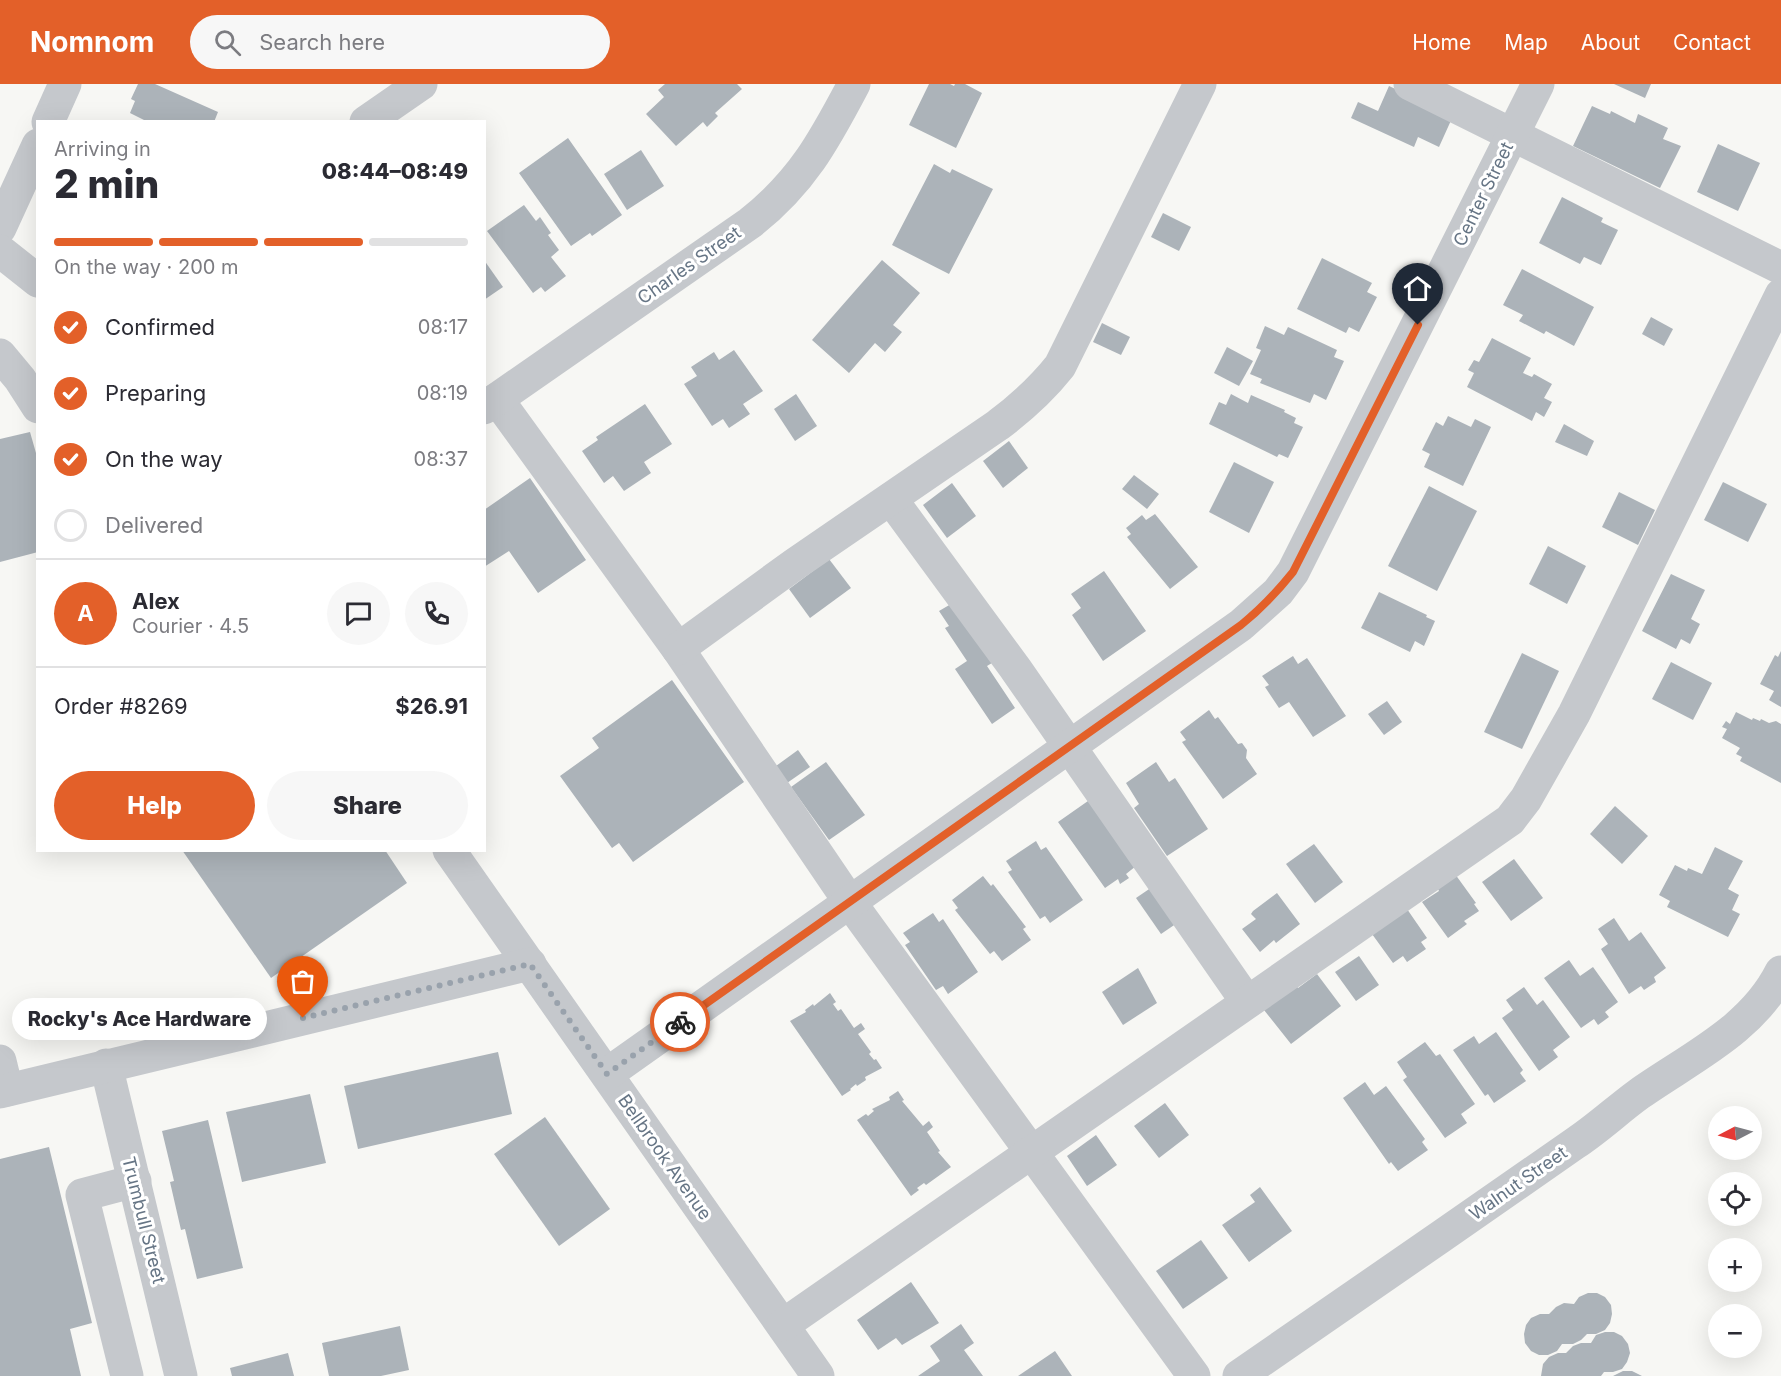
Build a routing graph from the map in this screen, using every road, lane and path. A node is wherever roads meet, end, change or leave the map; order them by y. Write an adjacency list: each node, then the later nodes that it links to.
1 (65, 84): 7 (street)
2 (421, 84): 8 (street)
3 (855, 84): 18 (street, Charles Street)
4 (1200, 84): 19 (street)
5 (1410, 84): 9 (street)
6 (1538, 84): 9 (street, Center Street)
7 (49, 120)
8 (369, 120)
9 (1512, 134): 13 (street); 21 (street, Center Street)
10 (36, 149): 11 (street)
11 (0, 228)
12 (0, 251): 14 (street)
13 (1781, 268)
14 (36, 278)
15 (1781, 295): 26 (street)
16 (0, 355): 17 (street)
17 (36, 404)
18 (491, 404): 20 (street)
19 (891, 499): 20 (street); 21 (street)
20 (678, 649): 23 (street)
21 (1069, 745): 23 (street, Center Street); 26 (street)
22 (450, 852): 24 (street, Bellbrook Avenue)
23 (849, 901): 28 (street, Center Street); 30 (street)
24 (530, 964): 27 (street); 28 (street, Bellbrook Avenue)
25 (1779, 981): 37 (street, Walnut Street)
26 (1247, 1002): 30 (street)
27 (106, 1065): 29 (street); 31 (street, Trumbull Street)
28 (607, 1074): 32 (street, Bellbrook Avenue)
29 (2, 1081)
30 (1032, 1151): 32 (street); 36 (street)
31 (135, 1181): 33 (street); 34 (street, Trumbull Street)
32 (783, 1325): 35 (street, Bellbrook Avenue)
33 (127, 1376)
34 (181, 1376)
35 (818, 1376)
36 (1194, 1376)
37 (1239, 1376)

